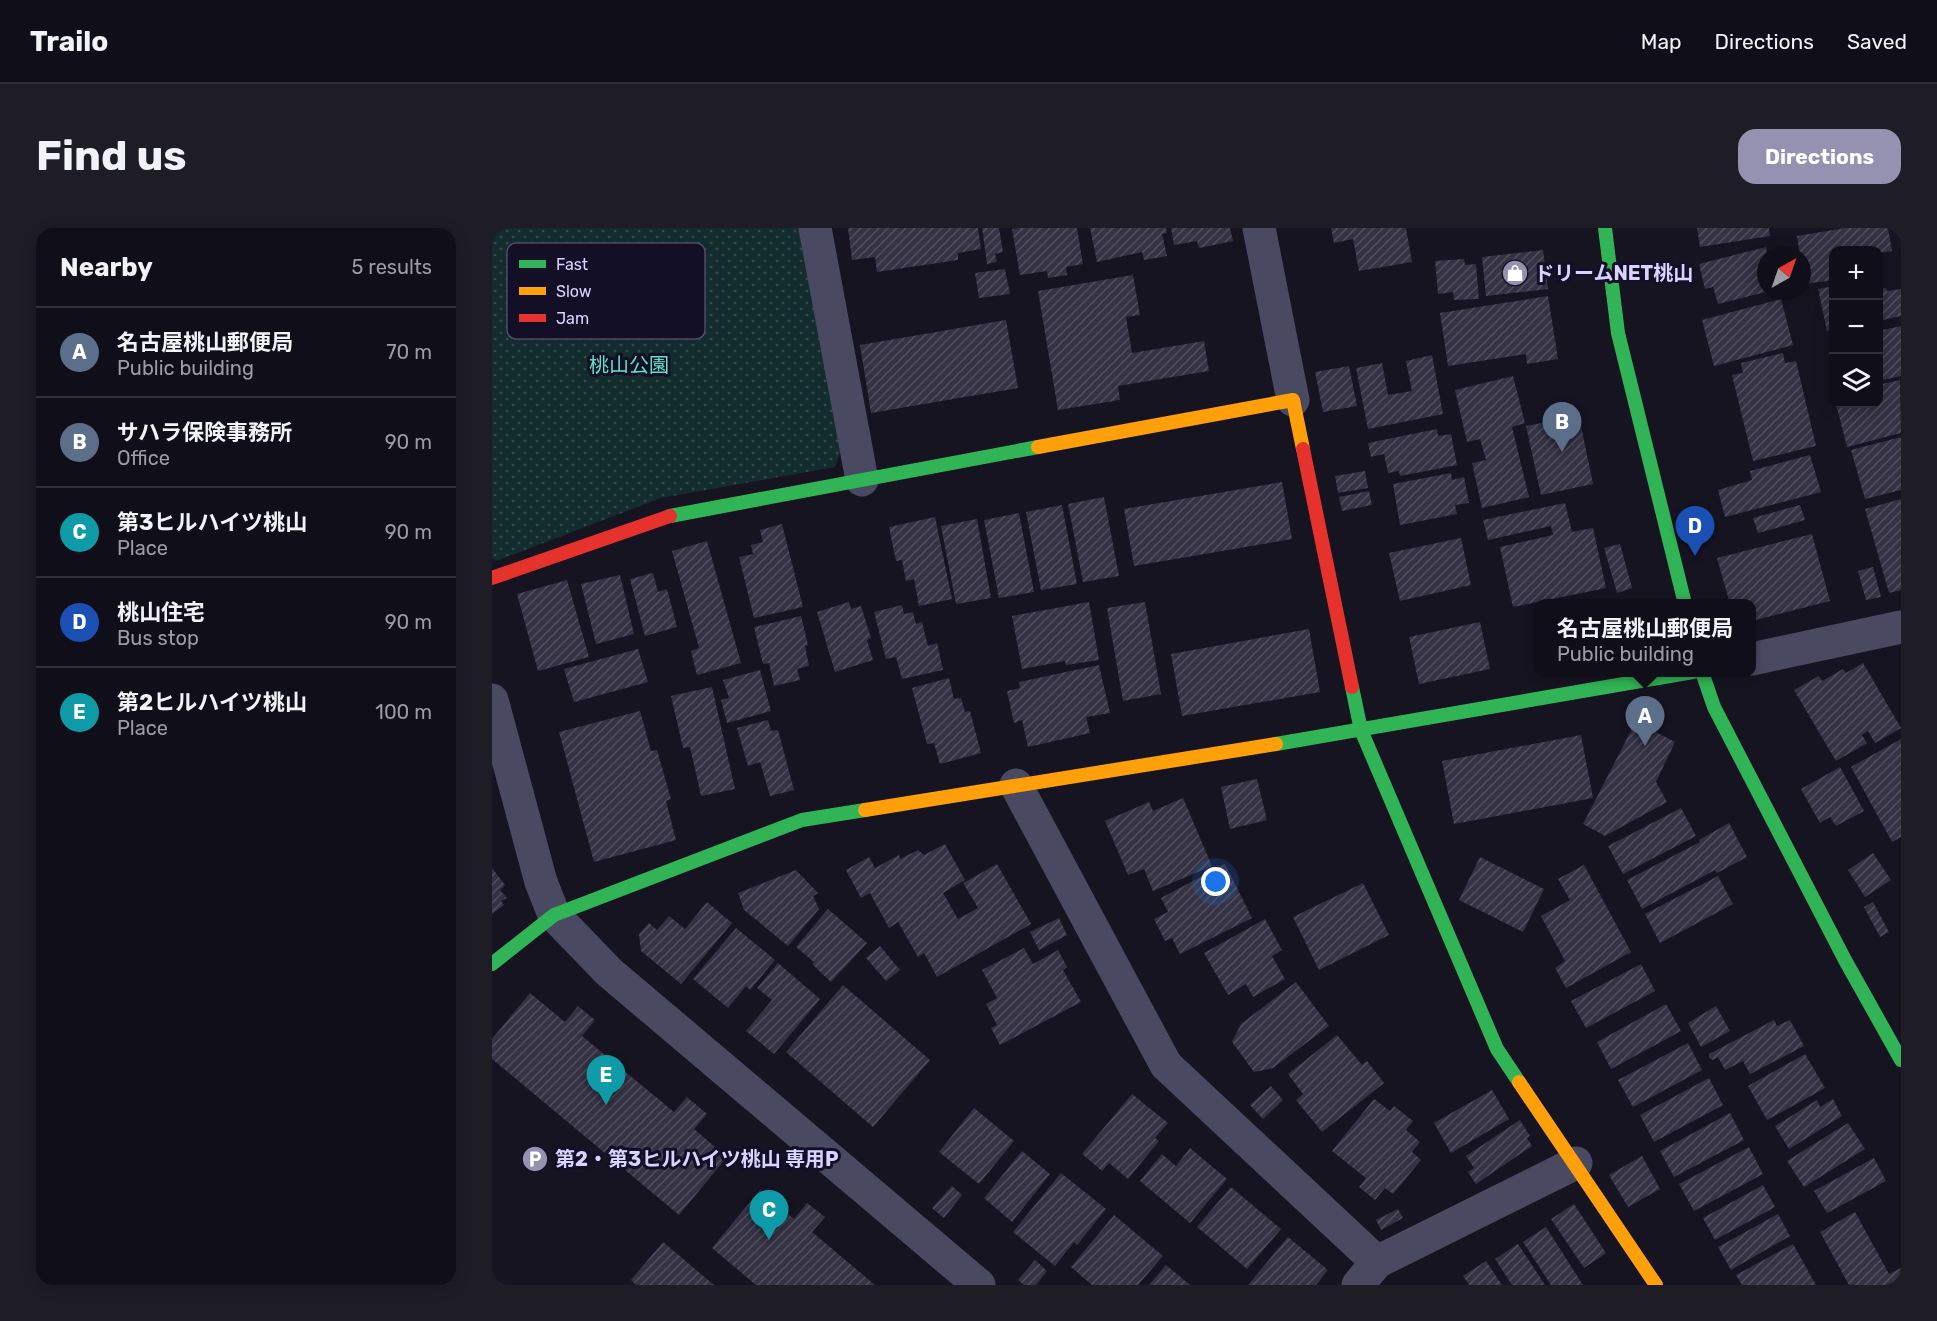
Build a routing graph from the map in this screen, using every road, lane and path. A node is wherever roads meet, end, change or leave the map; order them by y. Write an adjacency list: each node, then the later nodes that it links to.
1 (815, 228): 5 (street)
2 (1259, 228): 4 (street)
3 (1605, 228): 7 (street)
4 (1293, 400): 5 (street); 13 (street)
5 (862, 480): 6 (street)
6 (492, 578)
7 (1684, 599)
8 (1901, 627): 9 (street)
9 (1756, 657)
10 (1664, 677): 13 (street)
11 (1704, 677): 17 (street)
12 (492, 700): 15 (street)
13 (1361, 730): 14 (street); 18 (street)
14 (1016, 785): 15 (street); 19 (street)
15 (554, 915): 16 (street); 20 (street)
16 (492, 964)
17 (1901, 1060)
18 (1575, 1163): 19 (street); 21 (street)
19 (1367, 1274)
20 (979, 1285)
21 (1656, 1285)

